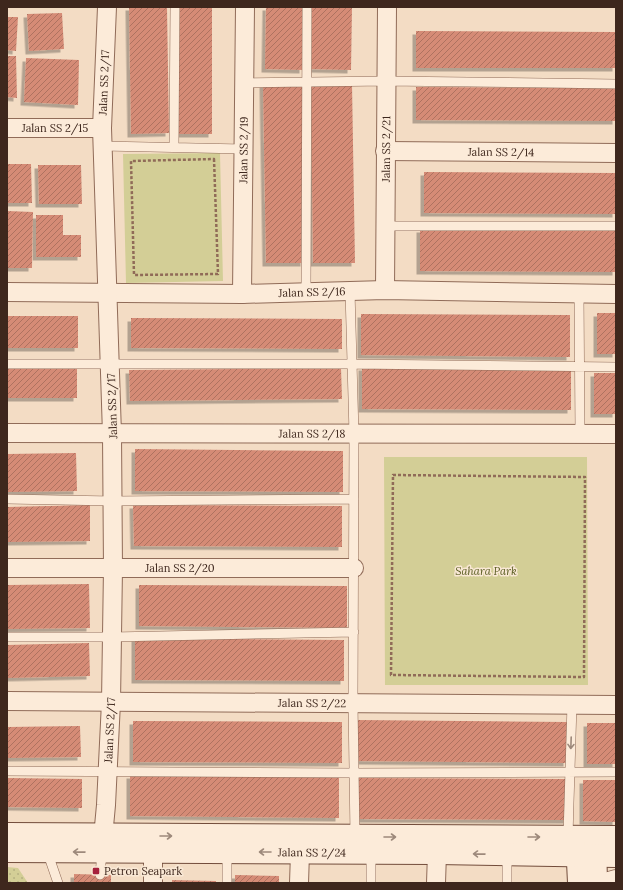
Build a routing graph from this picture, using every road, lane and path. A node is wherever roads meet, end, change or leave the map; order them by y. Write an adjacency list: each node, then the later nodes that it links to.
1 (107, 7): 11 (street, Jalan SS 2/17)
2 (175, 7): 13 (lane)
3 (245, 7): 8 (street, Jalan SS 2/19)
4 (307, 7): 7 (lane)
5 (387, 7): 6 (street, Jalan SS 2/21)
6 (386, 81): 7 (lane); 9 (lane); 15 (street, Jalan SS 2/21)
7 (307, 82): 8 (lane); 23 (lane)
8 (244, 83): 14 (street, Jalan SS 2/19)
9 (616, 84)
10 (7, 128): 11 (street, Jalan SS 2/15)
11 (102, 128): 12 (street, Jalan SS 2/17)
12 (103, 146): 13 (lane); 24 (street, Jalan SS 2/17)
13 (174, 147): 14 (lane)
14 (243, 149): 26 (street, Jalan SS 2/19)
15 (385, 151): 16 (street, Jalan SS 2/14); 18 (street, Jalan SS 2/21)
16 (616, 153)
17 (131, 161): 17 (path)
18 (385, 226): 19 (lane); 20 (street, Jalan SS 2/21)
19 (616, 226)
20 (385, 290): 21 (street, Jalan SS 2/16); 25 (street, Jalan SS 2/16)
21 (350, 291): 23 (street, Jalan SS 2/16); 30 (lane)
22 (7, 292): 24 (street, Jalan SS 2/16)
23 (306, 292): 26 (street, Jalan SS 2/16)
24 (108, 293): 26 (street, Jalan SS 2/16); 29 (street, Jalan SS 2/17)
25 (579, 293): 27 (street, Jalan SS 2/16); 32 (lane)
26 (242, 294)
27 (616, 294)
28 (7, 364): 29 (lane)
29 (110, 364): 30 (lane); 34 (street, Jalan SS 2/17)
30 (353, 364): 32 (lane); 35 (lane)
31 (616, 367): 32 (lane)
32 (580, 368): 36 (lane)
33 (7, 434): 34 (street, Jalan SS 2/18)
34 (112, 434): 35 (street, Jalan SS 2/18); 41 (street, Jalan SS 2/17)
35 (354, 434): 36 (street, Jalan SS 2/18); 40 (lane)
36 (580, 434): 37 (street, Jalan SS 2/18)
37 (616, 434)
38 (393, 475): 38 (path)
39 (7, 499): 41 (lane)
40 (354, 499): 41 (lane); 44 (lane)
41 (113, 501): 43 (street, Jalan SS 2/17)
42 (7, 568): 43 (street, Jalan SS 2/20)
43 (113, 568): 44 (street, Jalan SS 2/20); 47 (street, Jalan SS 2/17)
44 (354, 568): 45 (lane)
45 (354, 632): 47 (lane); 50 (lane)
46 (7, 637): 47 (lane)
47 (112, 637): 49 (street, Jalan SS 2/17)
48 (7, 702): 49 (street, Jalan SS 2/22)
49 (111, 702): 50 (street, Jalan SS 2/22); 56 (street, Jalan SS 2/17)
50 (353, 703): 51 (street, Jalan SS 2/22); 57 (lane)
51 (572, 704): 52 (street, Jalan SS 2/22); 54 (lane, one-way to 54)
52 (616, 705)
53 (7, 771): 56 (lane)
54 (570, 771): 55 (lane); 57 (lane); 63 (lane)
55 (616, 772)
56 (107, 773): 57 (lane); 58 (street, Jalan SS 2/17)
57 (354, 773): 61 (lane)
58 (106, 805): 60 (street); 62 (street, Jalan SS 2/17)
59 (7, 834): 62 (main road, Jalan SS 2/24)
60 (127, 835): 61 (main road, Jalan SS 2/24, one-way to 61); 62 (main road, Jalan SS 2/24)
61 (355, 836): 63 (main road, Jalan SS 2/24, one-way to 63)
62 (102, 844): 65 (main road, Jalan SS 2/24, one-way to 65); 66 (main road, Jalan SS 2/24); 74 (lane)
63 (592, 845): 72 (main road, Jalan SS 2/24); 83 (main road); 84 (main road)
64 (7, 851): 65 (main road, Jalan SS 2/24)
65 (46, 851): 76 (lane)
66 (153, 852): 67 (main road, Jalan SS 2/24); 77 (street)
67 (227, 852): 68 (main road, Jalan SS 2/24, one-way to 67); 78 (lane)
68 (300, 853): 69 (main road, Jalan SS 2/24); 79 (street)
69 (371, 853): 70 (main road, Jalan SS 2/24); 80 (lane)
70 (437, 853): 71 (main road, Jalan SS 2/24, one-way to 70); 81 (street)
71 (507, 854): 72 (main road, Jalan SS 2/24); 82 (lane)
72 (546, 854): 83 (main road)
73 (616, 862): 84 (main road)
74 (100, 875)
75 (616, 879): 85 (street)
76 (58, 883)
77 (153, 883)
78 (227, 883)
79 (299, 883)
80 (371, 883)
81 (436, 883)
82 (507, 883)
83 (579, 883)
84 (596, 883)
85 (602, 883)

